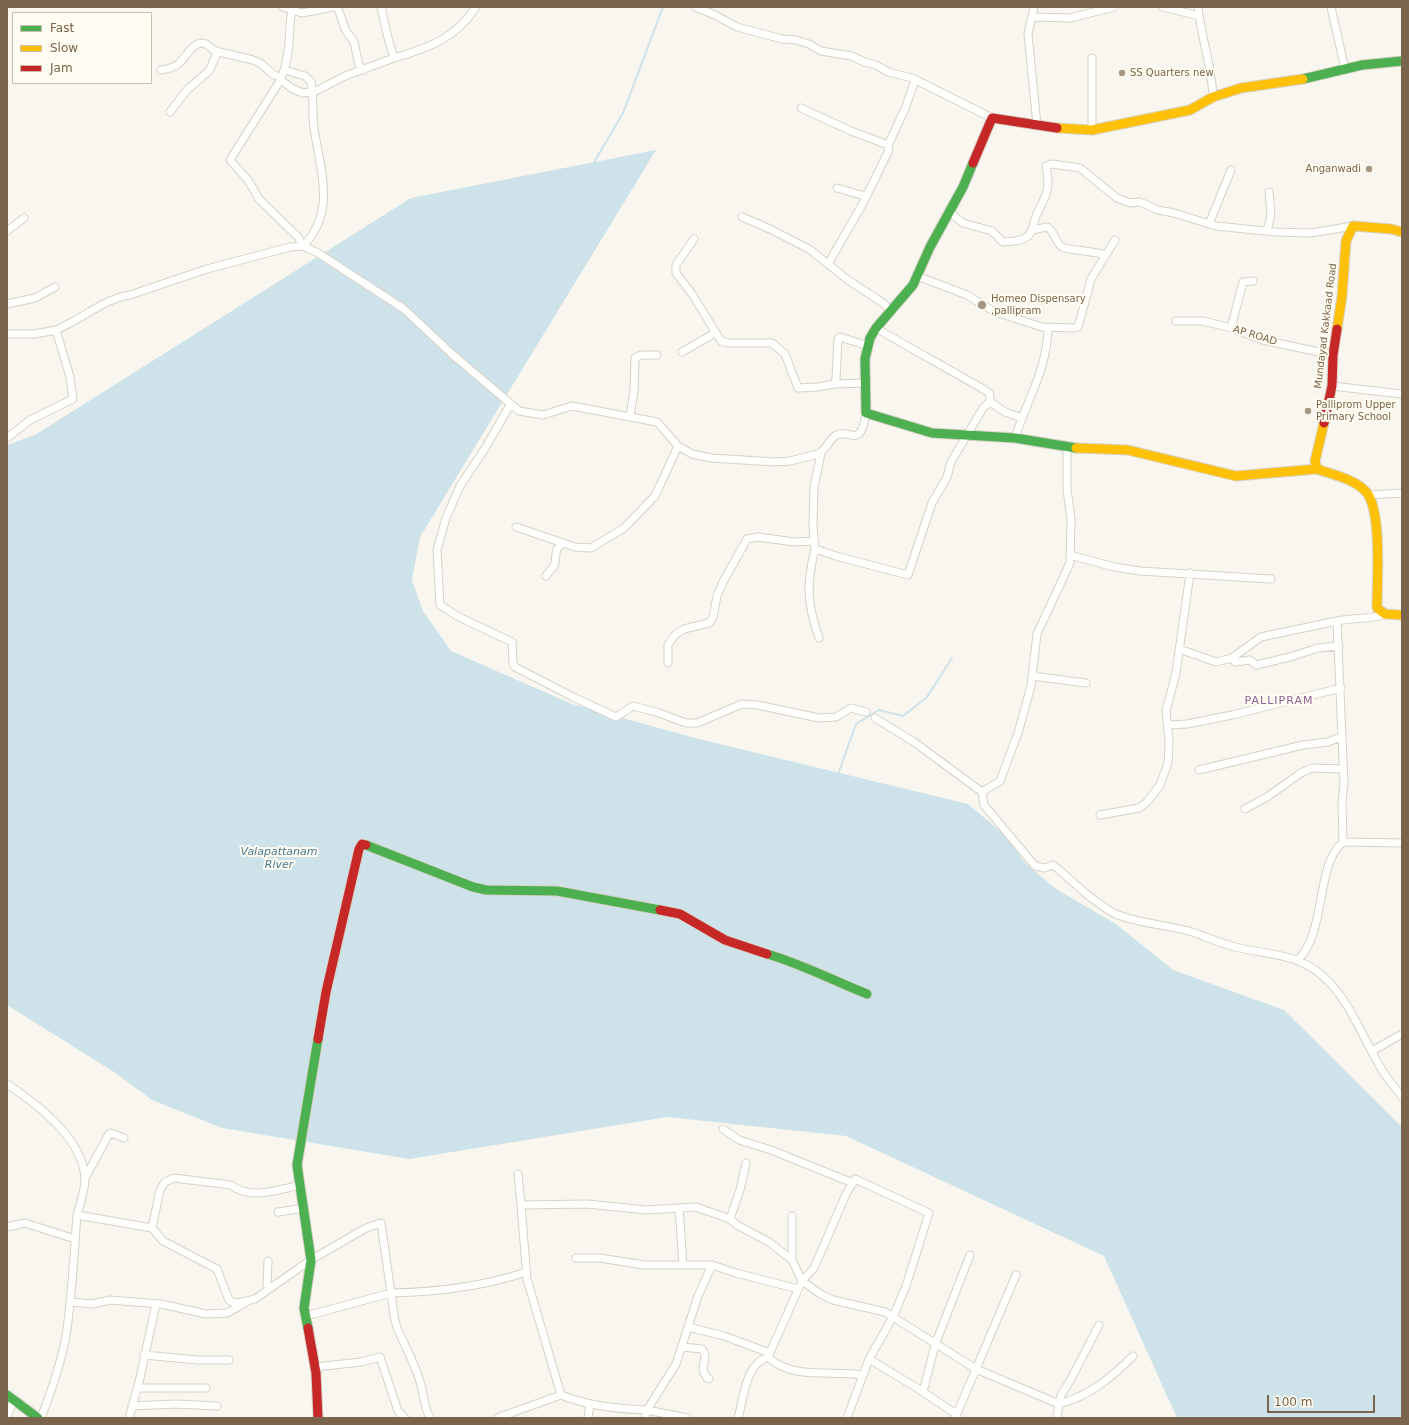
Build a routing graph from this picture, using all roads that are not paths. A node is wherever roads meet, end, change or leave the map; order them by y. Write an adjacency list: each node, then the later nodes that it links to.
1 (283, 7): 11 (street)
2 (334, 7): 11 (street); 21 (street)
3 (381, 7): 15 (street)
4 (476, 7): 15 (street)
5 (695, 7): 23 (street)
6 (1034, 7): 13 (street)
7 (1114, 7): 13 (street)
8 (1163, 7): 12 (street)
9 (1198, 7): 12 (street)
10 (1331, 7): 18 (street)
11 (292, 8): 20 (street)
12 (1199, 16): 25 (street)
13 (1032, 17): 29 (street)
14 (218, 51): 19 (street); 22 (street); 27 (street)
15 (394, 58): 21 (street)
16 (1092, 58): 30 (street)
17 (1402, 61): 18 (street)
18 (1345, 69): 25 (street)
19 (161, 70)
20 (284, 70): 22 (street); 24 (street)
21 (364, 70): 24 (street)
22 (281, 78): 24 (street); 47 (street)
23 (915, 80): 28 (street); 31 (street)
24 (313, 92): 47 (street)
25 (1214, 97): 30 (street)
26 (802, 108): 31 (street)
27 (170, 112)
28 (992, 118): 29 (street); 36 (street)
29 (1037, 125): 30 (street)
30 (1092, 130)
31 (888, 145): 35 (street)
32 (1230, 170): 39 (street)
33 (837, 188): 35 (street)
34 (1269, 192): 42 (street)
35 (866, 195): 49 (street)
36 (950, 212): 41 (street); 50 (street)
37 (742, 217): 49 (street)
38 (24, 218): 43 (street)
39 (1210, 224): 41 (street); 42 (street)
40 (1353, 226): 42 (street); 44 (street); 65 (street, Mundayad Kakkaad Road)
41 (1032, 230): 48 (street)
42 (1266, 231)
43 (7, 232)
44 (1402, 232)
45 (694, 239): 60 (street)
46 (1115, 240): 48 (street)
47 (303, 246): 59 (street); 71 (street)
48 (1105, 255): 57 (street)
49 (828, 264): 54 (street)
50 (917, 276): 54 (street); 57 (street)
51 (1253, 281): 58 (street)
52 (55, 287): 53 (street)
53 (7, 304)
54 (891, 310): 56 (street)
55 (1176, 321): 58 (street, AP ROAD)
56 (876, 328): 62 (street); 70 (street)
57 (1048, 328): 74 (street)
58 (1230, 328): 65 (street, AP ROAD)
59 (56, 330): 61 (street); 76 (street)
60 (715, 333): 63 (street); 67 (street)
61 (7, 334)
62 (868, 346): 66 (street); 67 (street)
63 (682, 352)
64 (657, 355): 73 (street)
65 (1333, 355): 68 (street, Mundayad Kakkaad Road)
66 (866, 383): 67 (street); 72 (street)
67 (834, 384)
68 (1332, 386): 69 (street); 81 (street, Mundayad Kakkaad Road)
69 (1402, 394)
70 (990, 402): 74 (street); 75 (street)
71 (510, 405): 73 (street); 103 (street)
72 (866, 414): 75 (street); 80 (street)
73 (630, 417): 78 (street)
74 (1022, 418): 77 (street)
75 (967, 435): 77 (street); 87 (street)
76 (7, 438)
77 (1015, 438): 79 (street)
78 (678, 446): 80 (street); 86 (street)
79 (1067, 448): 81 (street); 88 (street)
80 (820, 453): 85 (street)
81 (1317, 469): 83 (street)
82 (1402, 493): 83 (street)
83 (1368, 495): 92 (street)
84 (516, 527): 86 (street)
85 (815, 541): 87 (street); 99 (street)
86 (563, 543): 90 (street)
87 (816, 549): 95 (street)
88 (1070, 555): 89 (street); 100 (street)
89 (1190, 573): 91 (street); 97 (street)
90 (546, 576)
91 (1271, 579)
92 (1385, 615): 93 (street); 94 (street)
93 (1402, 615)
94 (1338, 622): 96 (street); 98 (street)
95 (819, 638)
96 (1339, 646): 98 (street); 102 (street)
97 (1179, 649): 98 (street); 105 (street)
98 (1232, 658)
99 (668, 663)
100 (1032, 676): 101 (street); 109 (street)
101 (1086, 683)
102 (1341, 688): 105 (street); 106 (street)
103 (866, 712)
104 (875, 718): 109 (street)
105 (1168, 725): 111 (street)
106 (1341, 737): 107 (street); 108 (street)
107 (1343, 769): 110 (street); 112 (street)
108 (1199, 770)
109 (982, 792): 114 (street)
110 (1245, 809)
111 (1100, 814)
112 (1343, 842): 113 (street); 114 (street)
113 (1402, 843)
114 (1298, 960): 117 (street)
115 (867, 994): 126 (street)
116 (1402, 1034): 117 (street)
117 (1372, 1051): 119 (street)
118 (7, 1084): 124 (street)
119 (1401, 1092)
120 (723, 1129): 125 (street)
121 (124, 1138): 124 (street)
122 (746, 1163): 133 (street)
123 (518, 1174): 127 (street)
124 (85, 1178): 131 (street)
125 (853, 1183): 146 (street); 154 (street)
126 (300, 1185): 128 (street); 135 (street)
127 (521, 1205): 129 (street); 144 (street)
128 (304, 1208): 130 (street); 139 (street)
129 (680, 1208): 133 (street); 142 (street)
130 (278, 1212)
131 (77, 1215): 135 (street); 136 (street)
132 (792, 1216): 140 (street)
133 (730, 1219): 140 (street)
134 (7, 1227): 136 (street)
135 (152, 1228): 150 (street)
136 (75, 1239): 151 (street)
137 (970, 1255): 157 (street)
138 (576, 1258): 142 (street)
139 (311, 1260): 147 (street); 149 (street); 153 (street)
140 (792, 1260): 146 (street)
141 (268, 1261): 147 (street)
142 (683, 1265): 143 (street)
143 (712, 1265): 148 (street); 156 (street)
144 (526, 1272): 149 (street); 171 (street)
145 (1016, 1275): 165 (street)
146 (802, 1281): 148 (street); 154 (street)
147 (272, 1287): 150 (street)
148 (798, 1288): 160 (street)
149 (391, 1293): 153 (street); 184 (street)
150 (247, 1301): 152 (street)
151 (70, 1302): 152 (street); 180 (street)
152 (156, 1304): 159 (street)
153 (306, 1316): 164 (street)
154 (893, 1317): 157 (street); 162 (street)
155 (1099, 1325): 174 (street)
156 (688, 1327): 158 (street); 160 (street)
157 (935, 1345): 165 (street); 170 (street)
158 (682, 1347): 167 (street); 177 (street)
159 (144, 1354): 163 (street); 168 (street)
160 (769, 1355): 166 (street); 189 (street)
161 (1133, 1356): 174 (street)
162 (868, 1359): 166 (street); 170 (street)
163 (228, 1360)
164 (315, 1367): 182 (street); 183 (street)
165 (976, 1369): 174 (street); 179 (street)
166 (862, 1375): 190 (street)
167 (709, 1379)
168 (138, 1388): 169 (street); 175 (street)
169 (206, 1388)
170 (923, 1392): 179 (street)
171 (561, 1395): 173 (street); 185 (street)
172 (11, 1397): 178 (street); 180 (street)
173 (590, 1404): 177 (street); 186 (street)
174 (1059, 1404): 191 (street)
175 (132, 1406): 176 (street); 181 (street)
176 (217, 1406)
177 (647, 1410): 187 (street); 188 (street)
178 (7, 1416)
179 (956, 1416)
180 (40, 1418)
181 (129, 1418)
182 (318, 1418)
183 (405, 1418)
184 (430, 1418)
185 (497, 1418)
186 (588, 1418)
187 (645, 1418)
188 (687, 1418)
189 (738, 1418)
190 (847, 1418)
191 (1057, 1418)

